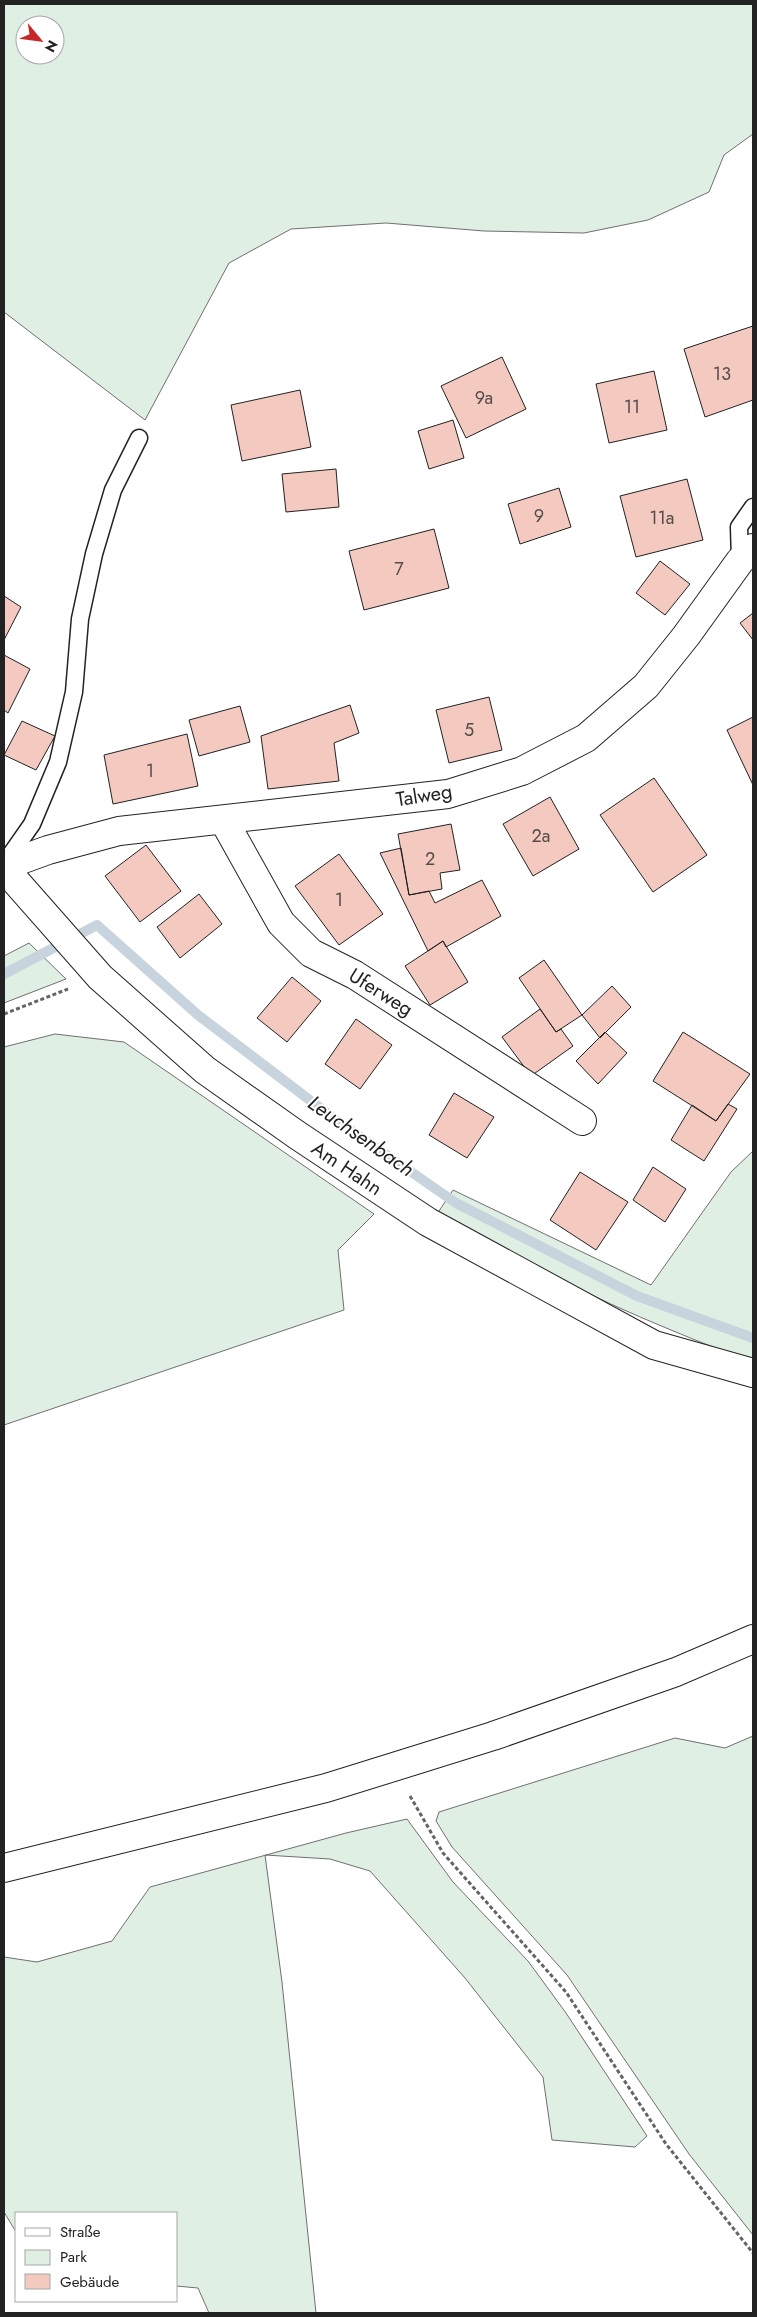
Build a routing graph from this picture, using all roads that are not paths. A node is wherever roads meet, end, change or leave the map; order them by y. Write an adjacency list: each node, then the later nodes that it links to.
1 (139, 438): 5 (lane)
2 (753, 507): 3 (lane)
3 (747, 555): 4 (street, Talweg)
4 (224, 821): 5 (street, Talweg); 6 (street, Uferweg)
5 (4, 866): 7 (street, Am Hahn)
6 (582, 1121)
7 (753, 1373)
8 (753, 1639): 9 (street)
9 (4, 1868)

